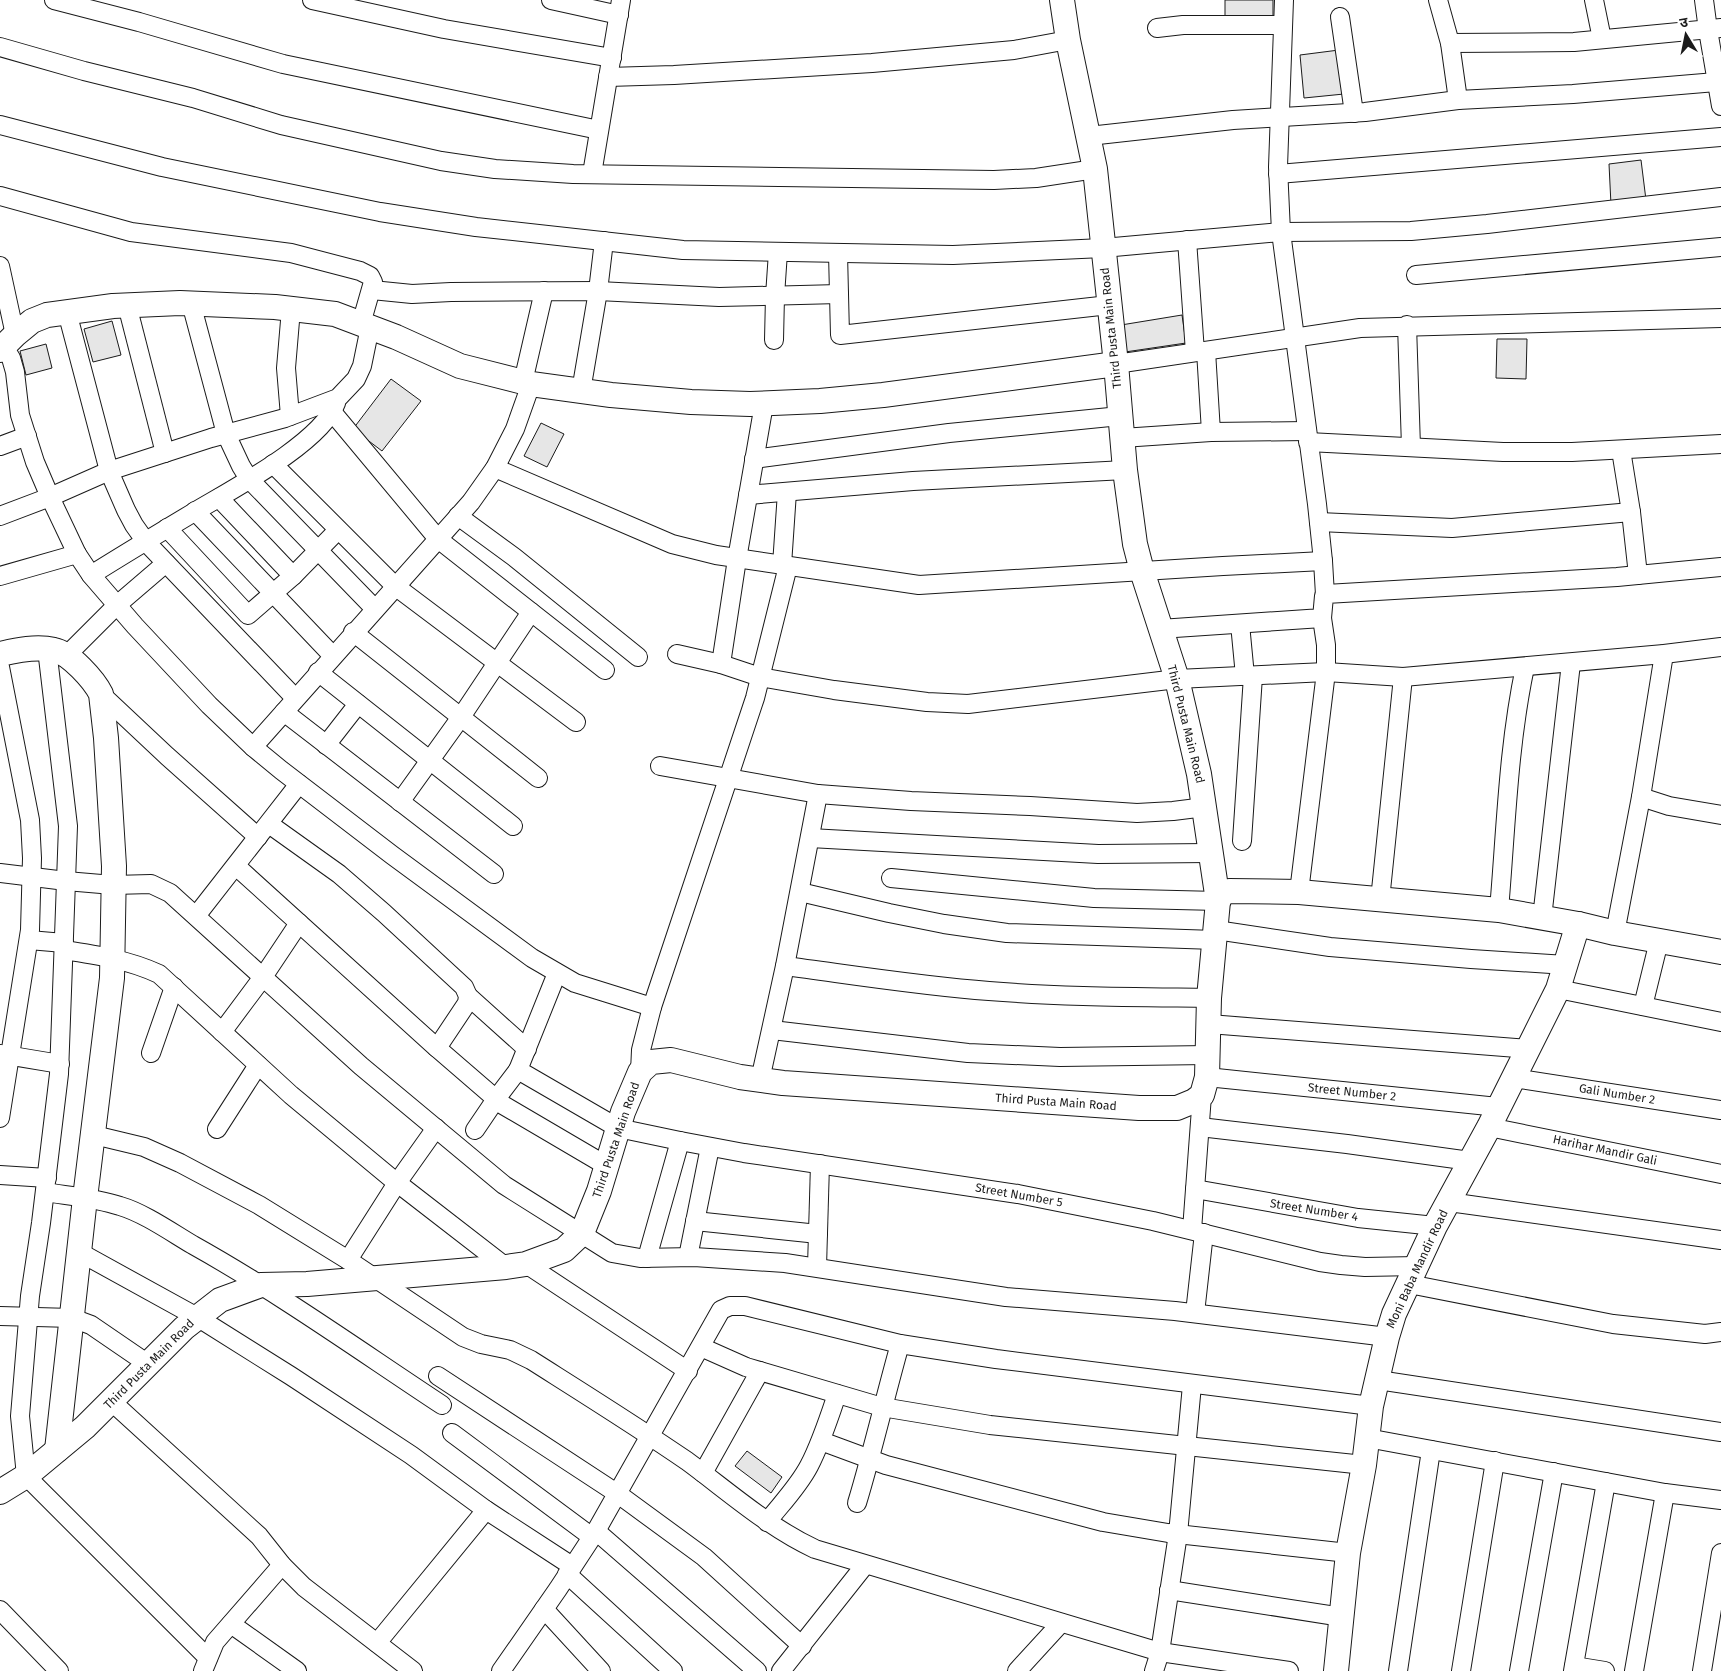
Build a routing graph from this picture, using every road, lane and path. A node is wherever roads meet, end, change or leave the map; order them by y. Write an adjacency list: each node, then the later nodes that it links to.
1 (54, 0): 26 (street)
2 (551, 0): 9 (street)
3 (1062, 0): 15 (street, Third Pusta Main Road)
4 (1284, 0): 11 (street)
5 (1438, 0): 16 (street)
6 (1594, 0): 14 (street)
7 (1704, 0): 13 (street)
8 (319, 1): 18 (street)
9 (620, 7): 18 (street)
10 (1340, 17): 23 (street)
11 (1282, 25): 12 (street); 24 (street)
12 (1157, 28)
13 (1714, 29): 14 (street); 20 (street)
14 (1602, 39): 16 (street)
15 (1068, 40): 19 (street); 27 (street, Third Pusta Main Road)
16 (1450, 43): 21 (street)
17 (0, 47): 30 (street)
18 (612, 58): 19 (street)
19 (608, 77): 26 (street)
20 (1716, 82): 21 (street); 22 (street)
21 (1458, 100): 23 (street)
22 (1721, 106)
23 (1354, 113): 24 (street)
24 (1279, 116): 27 (street); 31 (street)
25 (0, 124): 36 (street)
26 (599, 130): 30 (street)
27 (1090, 136): 29 (street, Third Pusta Main Road)
28 (1721, 137): 31 (street)
29 (1095, 169): 30 (street); 38 (street, Third Pusta Main Road)
30 (592, 174)
31 (1278, 174): 34 (street)
32 (0, 196): 43 (street)
33 (1721, 197): 34 (street)
34 (1281, 232): 35 (street); 56 (street)
35 (1187, 240): 38 (street); 59 (street)
36 (604, 241): 39 (street); 45 (street)
37 (1721, 247): 42 (street)
38 (1103, 248): 40 (street); 50 (street, Third Pusta Main Road)
39 (778, 252): 40 (street); 47 (street)
40 (838, 253): 46 (street)
41 (0, 266): 58 (street)
42 (1416, 275)
43 (372, 290): 44 (street); 54 (street)
44 (544, 291): 45 (street); 61 (street)
45 (598, 291): 47 (street); 62 (street)
46 (839, 294): 47 (street); 50 (street)
47 (775, 296): 57 (street)
48 (191, 303): 49 (street); 51 (street); 68 (street)
49 (127, 305): 52 (street); 75 (street)
50 (1109, 305): 60 (street, Third Pusta Main Road)
51 (290, 309): 54 (street); 65 (street)
52 (66, 312): 58 (street); 80 (street)
53 (1721, 318): 55 (street)
54 (366, 325): 61 (street); 64 (street)
55 (1407, 325): 56 (street); 73 (street)
56 (1296, 338): 59 (street); 70 (street)
57 (774, 340)
58 (6, 344): 69 (street)
59 (1201, 352): 60 (street); 67 (street)
60 (1116, 364): 63 (street); 66 (street, Third Pusta Main Road)
61 (527, 383): 62 (street); 78 (street)
62 (581, 391): 63 (street)
63 (764, 404): 76 (street)
64 (335, 406): 65 (street); 77 (street); 93 (street)
65 (290, 416): 68 (street)
66 (1121, 427): 67 (street); 76 (street); 79 (street, Third Pusta Main Road)
67 (1211, 432): 70 (street)
68 (226, 434): 75 (street); 81 (street)
69 (27, 436): 72 (street); 84 (street)
70 (1308, 436): 73 (street); 90 (street)
71 (1721, 444): 74 (street)
72 (0, 446)
73 (1411, 447): 74 (street)
74 (1621, 450): 87 (street)
75 (165, 453): 80 (street)
76 (754, 459): 83 (street)
77 (273, 464): 81 (street); 92 (street)
78 (495, 468): 89 (street); 97 (street)
79 (1124, 470): 82 (street); 102 (street, Third Pusta Main Road)
80 (109, 471): 84 (street); 94 (street)
81 (249, 479): 85 (street); 95 (street)
82 (787, 492): 83 (street); 100 (street)
83 (748, 495): 97 (street)
84 (50, 497): 88 (street); 96 (street)
85 (219, 498): 86 (street); 106 (street)
86 (196, 511): 91 (street); 108 (street)
87 (1631, 512): 90 (street); 104 (street)
88 (0, 516)
89 (458, 516): 93 (street); 123 (street)
90 (1319, 522): 98 (street)
91 (167, 528): 94 (street); 108 (street)
92 (338, 530): 95 (street); 107 (street)
93 (438, 539): 107 (street); 112 (street)
94 (146, 542): 99 (street); 103 (street)
95 (319, 551): 106 (street); 111 (street)
96 (77, 554): 103 (street); 105 (street)
97 (737, 559): 100 (street); 126 (street)
98 (1324, 561): 102 (street); 109 (street)
99 (166, 563): 110 (street); 137 (street)
100 (785, 565): 102 (street); 133 (street)
101 (1721, 567): 104 (street)
102 (1142, 572): 115 (street, Third Pusta Main Road)
103 (91, 574): 110 (street)
104 (1638, 575): 109 (street)
105 (0, 576)
106 (293, 576): 108 (street)
107 (395, 586): 111 (street); 124 (street)
108 (274, 594): 122 (street)
109 (1325, 595): 113 (street)
110 (117, 605): 118 (street); 143 (street)
111 (375, 608): 116 (street)
112 (531, 612): 124 (street); 129 (street)
113 (1322, 618): 114 (street); 131 (street)
114 (1240, 624): 115 (street); 132 (street)
115 (1160, 630): 135 (street, Third Pusta Main Road)
116 (353, 632): 122 (street); 140 (street)
117 (1721, 647): 121 (street)
118 (56, 652): 119 (street); 136 (street); 164 (street)
119 (0, 654)
120 (677, 654): 126 (street)
121 (1664, 654): 125 (street); 150 (street)
122 (333, 656): 130 (street)
123 (638, 657)
124 (497, 662): 140 (street); 141 (street)
125 (1571, 663): 128 (street); 172 (street)
126 (721, 664): 133 (street)
127 (0, 667): 162 (street)
128 (1525, 667): 134 (street); 170 (street)
129 (605, 670)
130 (318, 672): 137 (street); 138 (street)
131 (1326, 672): 132 (street); 134 (street); 167 (street)
132 (1249, 676): 135 (street); 157 (street)
133 (760, 677): 135 (street); 147 (street)
134 (1402, 677): 168 (street)
135 (1177, 679): 152 (street, Third Pusta Main Road)
136 (101, 694): 155 (street); 165 (street)
137 (295, 698): 139 (street)
138 (358, 704): 142 (street); 144 (street)
139 (284, 712): 142 (street); 143 (street)
140 (461, 717): 144 (street); 146 (street)
141 (576, 722)
142 (326, 745): 151 (street)
143 (253, 747): 148 (street)
144 (430, 760): 151 (street); 154 (street)
145 (660, 766): 147 (street)
146 (538, 778)
147 (729, 779): 149 (street); 191 (street)
148 (300, 784): 155 (street); 184 (street)
149 (818, 794): 152 (street); 156 (street)
150 (1641, 797): 153 (street); 175 (street)
151 (400, 802): 161 (street)
152 (1205, 807): 158 (street, Third Pusta Main Road)
153 (1721, 815)
154 (514, 826)
155 (264, 830): 159 (street); 188 (street)
156 (810, 838): 158 (street); 166 (street)
157 (1242, 841)
158 (1210, 853): 169 (street, Third Pusta Main Road)
159 (236, 866): 171 (street); 173 (street)
160 (0, 874): 162 (street)
161 (494, 874)
162 (32, 878): 164 (street); 177 (street)
163 (891, 878): 169 (street)
164 (66, 881): 165 (street); 179 (street)
165 (113, 885): 171 (street); 181 (street)
166 (800, 892): 176 (street); 183 (street)
167 (1299, 892): 168 (street); 169 (street)
168 (1380, 900): 170 (street)
169 (1218, 901): 176 (street, Third Pusta Main Road)
170 (1499, 910): 172 (street)
171 (196, 916): 185 (street)
172 (1542, 918): 174 (street)
173 (299, 923): 185 (street); 196 (street)
174 (1578, 924): 175 (street); 182 (street, Moni Baba Mandir Road)
175 (1616, 933): 178 (street)
176 (1215, 935): 182 (street); 189 (street, Third Pusta Main Road)
177 (29, 940): 179 (street); 200 (street)
178 (1659, 941): 180 (street); 190 (street)
179 (64, 946): 181 (street); 201 (street)
180 (1721, 952)
181 (113, 958): 186 (street); 217 (street)
182 (1566, 965): 187 (street, Moni Baba Mandir Road)
183 (785, 966): 189 (street); 194 (street)
184 (557, 972): 191 (street); 197 (street)
185 (263, 977): 195 (street); 213 (street)
186 (174, 987): 195 (street); 199 (street)
187 (1558, 989): 190 (street); 198 (street, Moni Baba Mandir Road)
188 (468, 996): 196 (street); 197 (street)
189 (1209, 998): 193 (street, Third Pusta Main Road)
190 (1643, 1006): 192 (street)
191 (652, 1007): 204 (street)
192 (1721, 1022)
193 (1209, 1024): 198 (street); 205 (street, Third Pusta Main Road)
194 (772, 1030): 205 (street, Street Number 2); 207 (street)
195 (222, 1032): 202 (street)
196 (437, 1048): 208 (street)
197 (527, 1049): 203 (street)
198 (1529, 1049): 206 (street, Moni Baba Mandir Road)
199 (151, 1053)
200 (5, 1055): 201 (street); 211 (street)
201 (60, 1064): 226 (street)
202 (258, 1065): 215 (street); 225 (street)
203 (518, 1070): 208 (street); 214 (street, Street Number 5)
204 (640, 1072): 207 (street, Third Pusta Main Road); 214 (street, Third Pusta Main Road)
205 (1206, 1076): 207 (street, Third Pusta Main Road); 210 (street, Street Number 2); 212 (street)
206 (1514, 1078): 209 (street, Gali Number 2); 210 (street, Moni Baba Mandir Road)
207 (760, 1080)
208 (496, 1099): 216 (street); 222 (street)
209 (1721, 1110)
210 (1494, 1117): 220 (street, Moni Baba Mandir Road); 223 (street, Harihar Mandir Gali)
211 (0, 1118)
212 (1200, 1127): 220 (street); 227 (street)
213 (436, 1128): 225 (street); 233 (street)
214 (618, 1128): 218 (street, Street Number 5); 222 (street, Third Pusta Main Road)
215 (217, 1129)
216 (475, 1130)
217 (94, 1135): 228 (street); 239 (street)
218 (680, 1142): 219 (street, Street Number 5); 238 (street)
219 (710, 1147): 221 (street, Street Number 5); 230 (street)
220 (1470, 1161): 229 (street, Moni Baba Mandir Road)
221 (820, 1164): 232 (street, Street Number 5); 234 (street)
222 (607, 1166): 233 (street, Third Pusta Main Road)
223 (1721, 1174)
224 (0, 1175): 226 (street)
225 (398, 1183): 239 (street); 240 (street)
226 (46, 1185): 228 (street); 247 (street)
227 (1195, 1189): 231 (street, Street Number 4); 232 (street)
228 (85, 1198): 236 (street); 244 (street)
229 (1449, 1202): 231 (street, Moni Baba Mandir Road); 235 (street)
230 (695, 1221): 234 (street); 237 (street)
231 (1435, 1226): 242 (street, Moni Baba Mandir Road)
232 (1198, 1232): 242 (street, Street Number 5); 245 (street)
233 (582, 1233): 238 (street); 240 (street, Third Pusta Main Road)
234 (818, 1234): 241 (street)
235 (1721, 1240)
236 (79, 1252): 248 (street); 249 (street)
237 (688, 1257): 238 (street); 241 (street)
238 (647, 1258)
239 (348, 1260): 243 (street)
240 (516, 1266): 243 (street, Third Pusta Main Road); 255 (street)
241 (817, 1267): 245 (street)
242 (1413, 1275): 250 (street, Street Number 5); 251 (street, Moni Baba Mandir Road)
243 (376, 1277): 244 (street, Third Pusta Main Road); 267 (street)
244 (261, 1285): 248 (street, Third Pusta Main Road); 262 (street)
245 (1195, 1313): 251 (street)
246 (0, 1316): 247 (street)
247 (28, 1316): 249 (street); 278 (street)
248 (197, 1317): 254 (street, Third Pusta Main Road); 285 (street)
249 (72, 1318): 254 (street); 271 (street)
250 (1721, 1332)
251 (1387, 1337): 258 (street, Moni Baba Mandir Road)
252 (900, 1344): 253 (street); 259 (street); 263 (street)
253 (700, 1347): 255 (street); 256 (street)
254 (148, 1364): 261 (street, Third Pusta Main Road)
255 (688, 1371): 267 (street)
256 (760, 1371): 260 (street); 277 (street)
257 (438, 1376): 282 (street)
258 (1378, 1380): 264 (street, Moni Baba Mandir Road); 265 (street)
259 (1192, 1384): 264 (street); 270 (street)
260 (837, 1394): 263 (street); 269 (street)
261 (112, 1401): 271 (street, Third Pusta Main Road); 291 (street)
262 (442, 1405)
263 (882, 1406): 270 (street); 273 (street)
264 (1371, 1406): 268 (street, Moni Baba Mandir Road)
265 (1721, 1432)
266 (452, 1433): 287 (street)
267 (650, 1436): 277 (street); 282 (street)
268 (1367, 1438): 272 (street); 275 (street, Moni Baba Mandir Road)
269 (820, 1441): 273 (street); 286 (street)
270 (1186, 1446): 275 (street); 288 (street)
271 (57, 1450): 278 (street, Third Pusta Main Road)
272 (1431, 1450): 274 (street); 317 (street)
273 (870, 1459): 284 (street); 288 (street)
274 (1495, 1462): 276 (street); 318 (street)
275 (1364, 1465): 289 (street, Moni Baba Mandir Road)
276 (1554, 1472): 279 (street); 319 (street)
277 (702, 1473): 286 (street)
278 (26, 1476): 280 (street, Third Pusta Main Road); 303 (street)
279 (1606, 1482): 281 (street); 304 (street)
280 (0, 1492)
281 (1665, 1493): 283 (street); 321 (street)
282 (618, 1494): 287 (street); 301 (street)
283 (1721, 1500)
284 (857, 1503)
285 (486, 1510): 293 (street); 300 (street)
286 (767, 1522): 292 (street)
287 (594, 1534): 293 (street); 311 (street)
288 (1178, 1534): 289 (street); 294 (street)
289 (1348, 1553): 297 (street, Moni Baba Mandir Road)
290 (1721, 1553): 322 (street)
291 (282, 1565): 299 (street); 300 (street)
292 (865, 1565): 298 (street); 301 (street)
293 (569, 1570): 295 (street); 310 (street)
294 (1169, 1590): 297 (street); 302 (street)
295 (544, 1609): 308 (street); 309 (street)
296 (0, 1610): 305 (street)
297 (1342, 1617): 316 (street, Moni Baba Mandir Road)
298 (1061, 1623): 302 (street); 313 (street)
299 (231, 1624): 303 (street); 306 (street)
300 (377, 1643): 307 (street)
301 (802, 1646): 312 (street)
302 (1160, 1652): 314 (street); 315 (street)
303 (205, 1665)
304 (1573, 1668): 320 (street)
305 (59, 1671)
306 (297, 1671)
307 (414, 1671)
308 (501, 1671)
309 (601, 1671)
310 (673, 1671)
311 (757, 1671)
312 (781, 1671)
313 (1017, 1671)
314 (1154, 1671)
315 (1289, 1671)
316 (1336, 1671)
317 (1398, 1671)
318 (1461, 1671)
319 (1519, 1671)
320 (1605, 1671)
321 (1634, 1671)
322 (1702, 1671)

